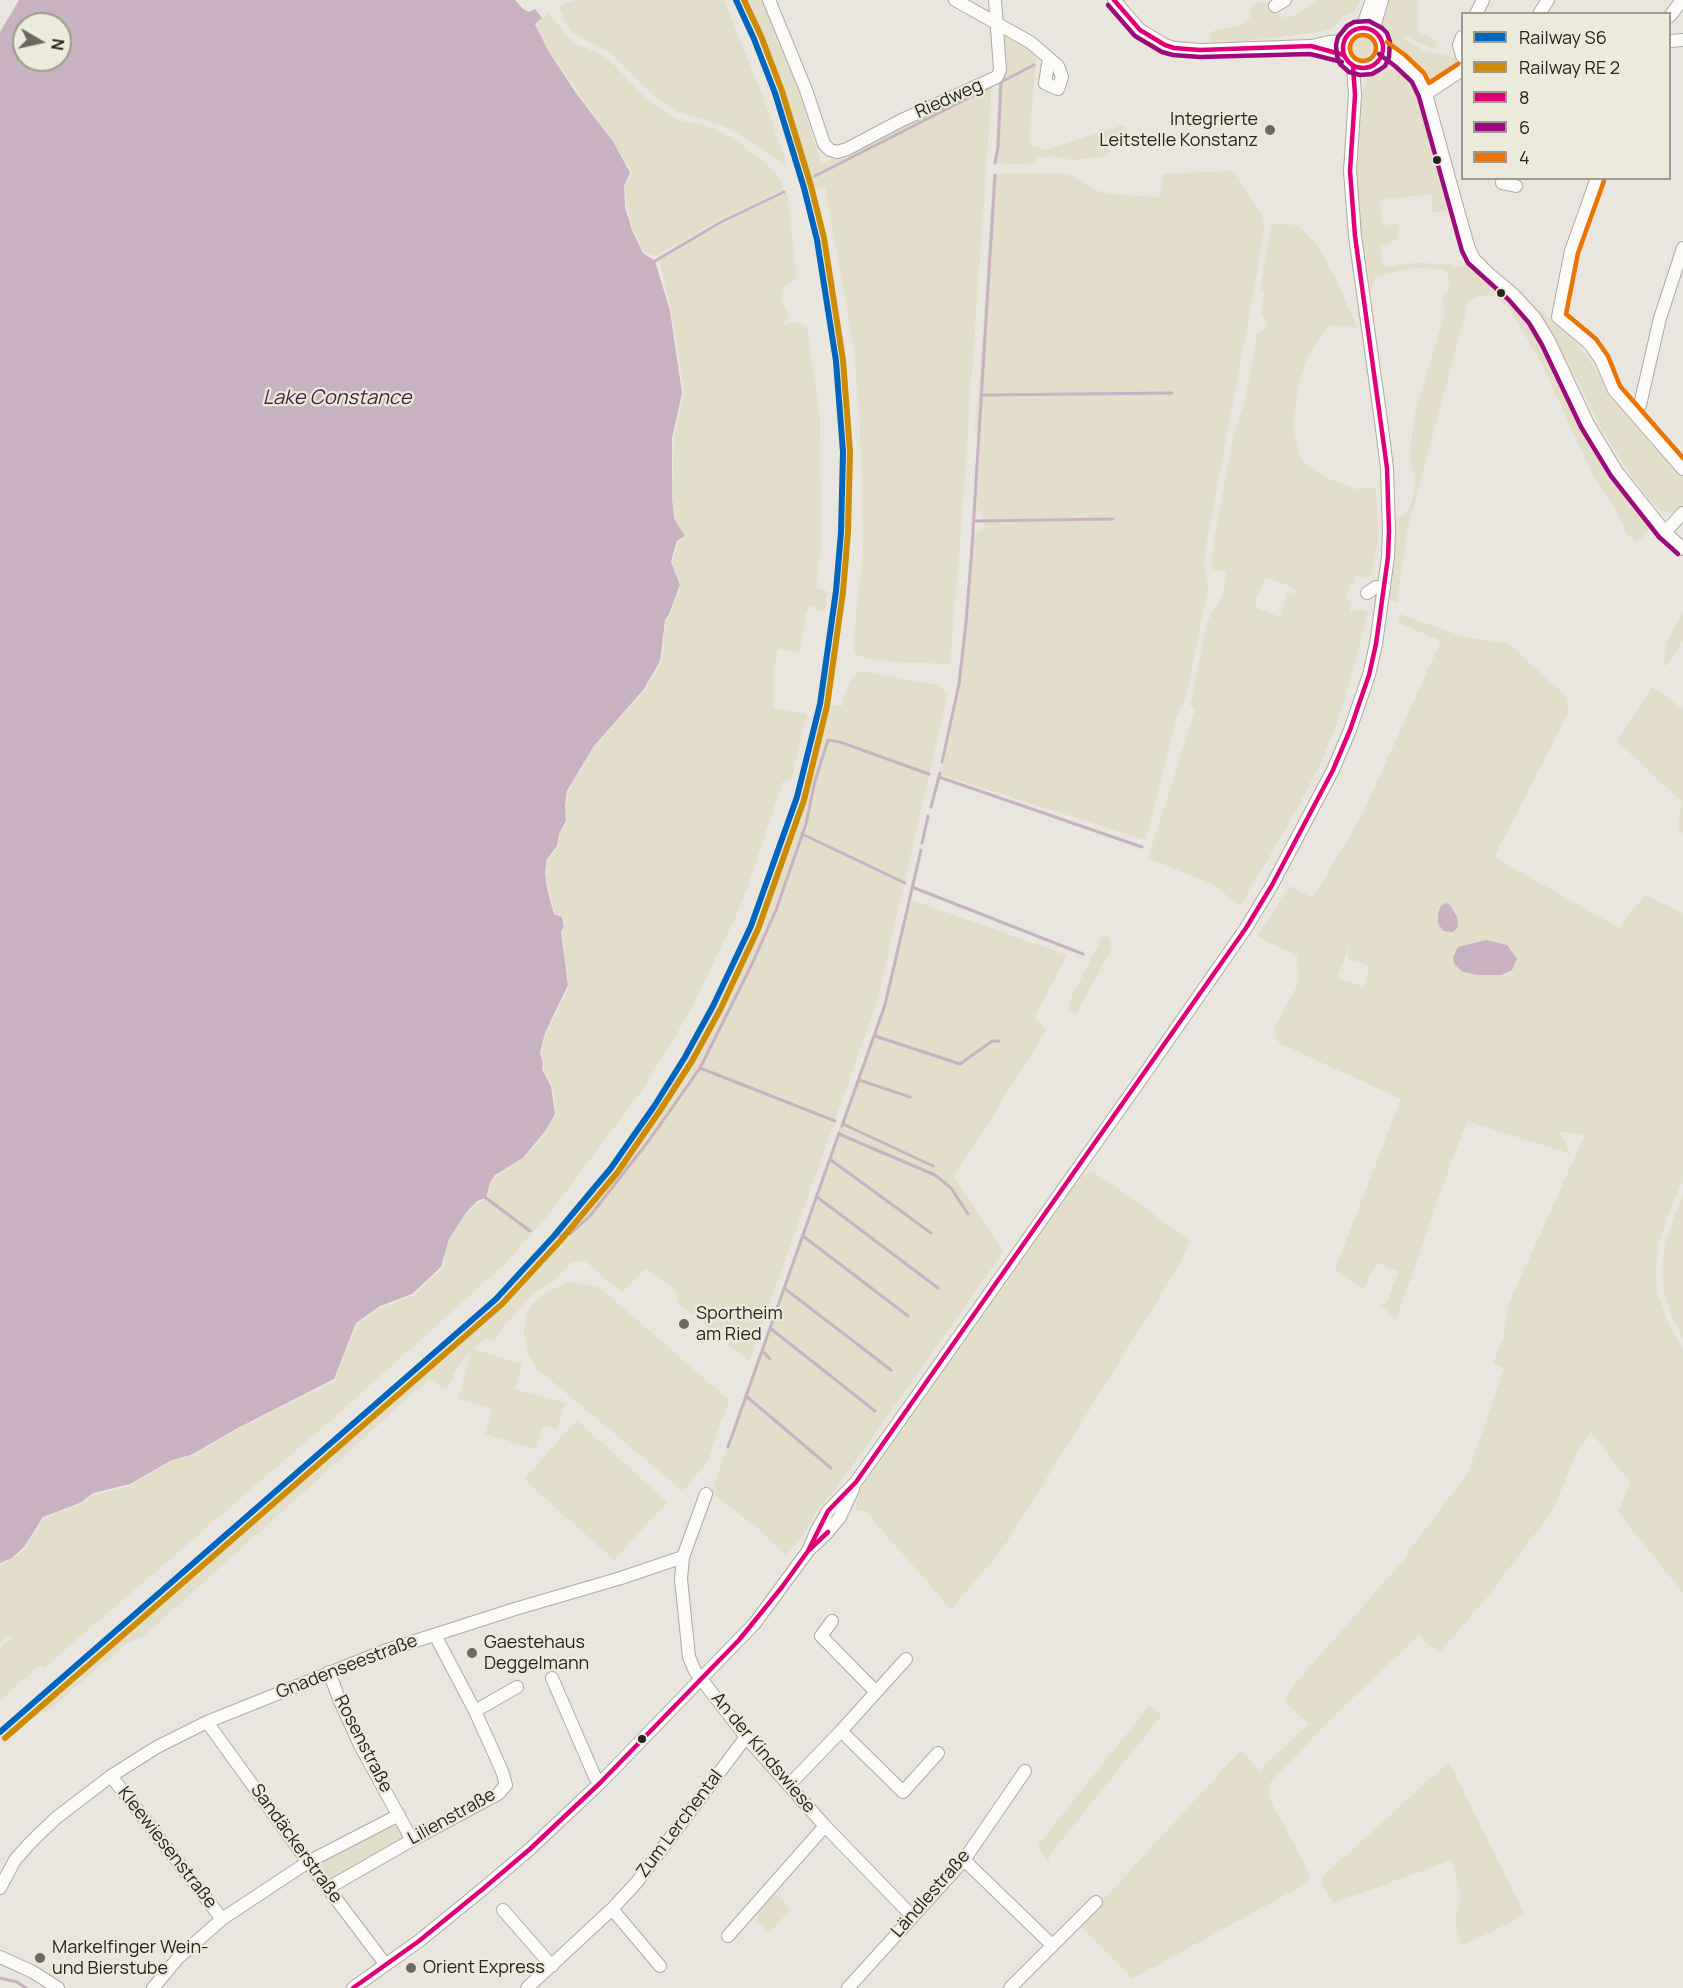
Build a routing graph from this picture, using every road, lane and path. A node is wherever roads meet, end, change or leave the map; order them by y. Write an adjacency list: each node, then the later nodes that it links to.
1 (769, 0): 10 (street, Riedweg)
2 (955, 0): 10 (street)
3 (995, 0): 10 (street, Riedweg)
4 (1114, 0): 12 (street)
5 (1123, 0): 12 (street)
6 (1372, 0): 11 (street)
7 (1382, 0): 11 (street)
8 (1682, 0): 9 (street)
9 (1671, 15)
10 (997, 24): 17 (street)
11 (1368, 29): 13 (street); 15 (street)
12 (1152, 37): 14 (street)
13 (1344, 41): 14 (street); 16 (street)
14 (1311, 46): 16 (street)
15 (1383, 48): 18 (street); 20 (street)
16 (1344, 55): 19 (street)
17 (1049, 59)
18 (1379, 61): 19 (street); 20 (street)
19 (1359, 67): 32 (street)
20 (1407, 69): 22 (street)
21 (1461, 71): 22 (street)
22 (1426, 94): 30 (street)
23 (1503, 180): 25 (street)
24 (1596, 180): 27 (street)
25 (1516, 186)
26 (1683, 248): 27 (street)
27 (1634, 413): 28 (street)
28 (1683, 469)
29 (1683, 513): 30 (street)
30 (1665, 532): 31 (street)
31 (1683, 549)
32 (1384, 588): 33 (street); 41 (street)
33 (1367, 593)
34 (706, 1494): 35 (street)
35 (683, 1557): 37 (street, Gnadenseestraße); 41 (street, An der Kindswiese)
36 (832, 1621): 43 (street)
37 (435, 1635): 39 (street, Gnadenseestraße); 44 (street, Lilienstraße)
38 (906, 1659): 43 (street)
39 (329, 1672): 45 (street, Gnadenseestraße); 53 (street, Rosenstraße)
40 (552, 1678): 51 (street)
41 (701, 1679): 47 (street, An der Kindswiese); 51 (street)
42 (517, 1687): 44 (street)
43 (876, 1692): 46 (street)
44 (475, 1711): 55 (street, Lilienstraße)
45 (207, 1722): 50 (street, Gnadenseestraße); 57 (street, Sandäckerstraße)
46 (841, 1731): 48 (street); 52 (street)
47 (746, 1737): 52 (street, An der Kindswiese); 61 (street, Zum Lerchental)
48 (938, 1753)
49 (1025, 1771): 56 (street, Ländlestraße)
50 (111, 1776): 58 (street, Gnadenseestraße); 64 (street, Kleewiesenstraße)
51 (600, 1783): 68 (street)
52 (789, 1785): 54 (street, An der Kindswiese)
53 (399, 1815): 55 (street, Rosenstraße); 57 (street, Rosenstraße)
54 (825, 1826): 63 (street, An der Kindswiese); 65 (street, An der Kindswiese)
55 (412, 1840): 59 (street, Lilienstraße)
56 (964, 1860): 63 (street, Ländlestraße); 66 (street)
57 (308, 1862): 59 (street, Sandäckerstraße); 64 (street, Rosenstraße)
58 (0, 1888)
59 (328, 1888): 68 (street, Sandäckerstraße)
60 (1096, 1902): 66 (street)
61 (612, 1909): 69 (street, Zum Lerchental); 70 (street)
62 (503, 1910): 69 (street)
63 (912, 1916): 71 (street, Ländlestraße)
64 (222, 1919): 73 (street, Rosenstraße)
65 (728, 1936)
66 (1052, 1945): 76 (street)
67 (0, 1957): 72 (street)
68 (386, 1965): 74 (street)
69 (552, 1966): 75 (street, Zum Lerchental)
70 (660, 1966)
71 (851, 1987)
72 (58, 1988)
73 (153, 1988)
74 (352, 1988)
75 (526, 1988)
76 (1010, 1988)

